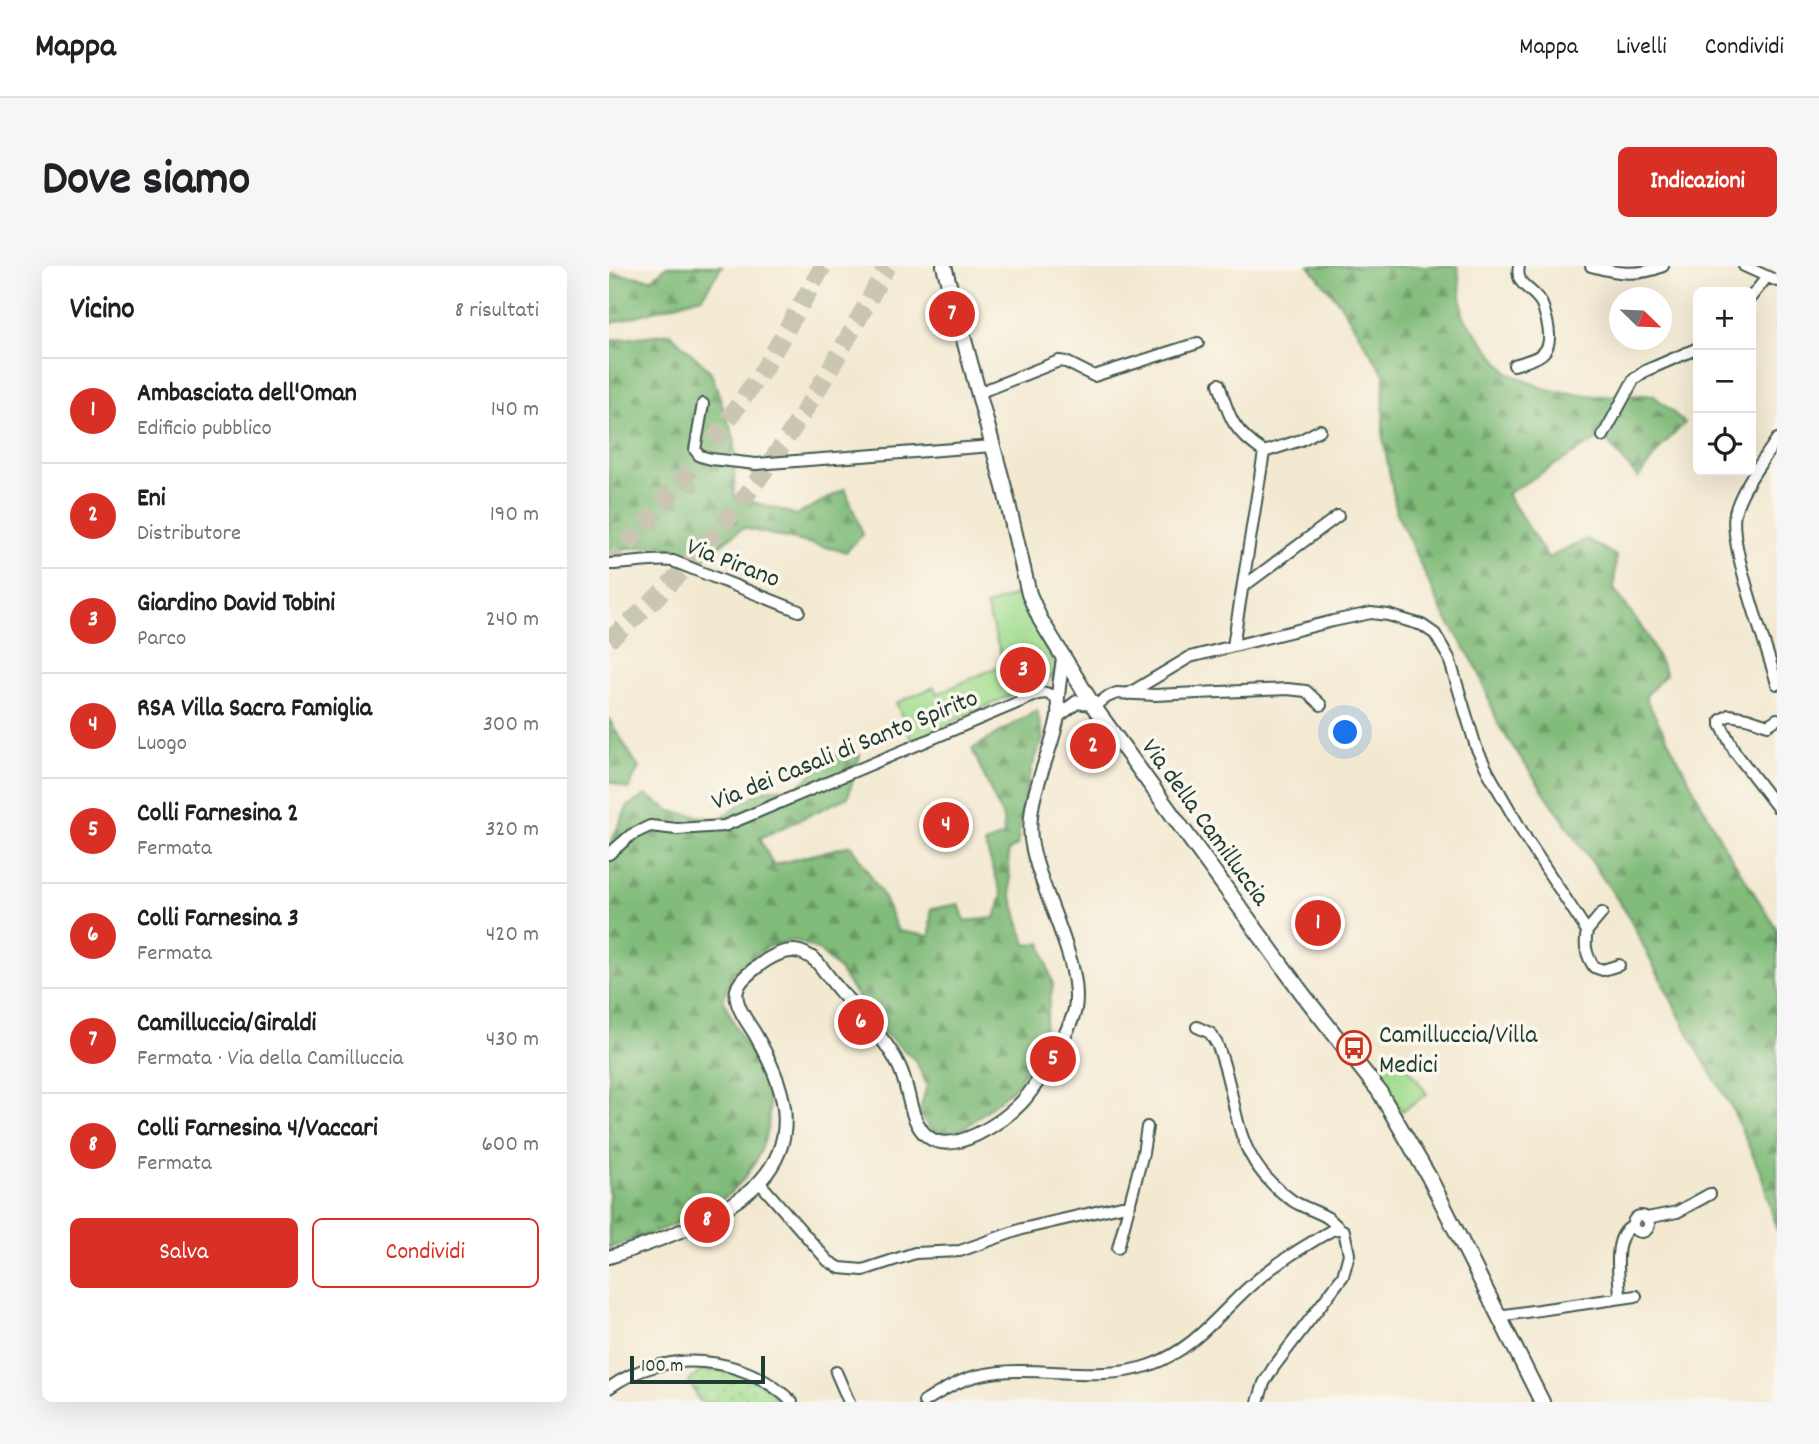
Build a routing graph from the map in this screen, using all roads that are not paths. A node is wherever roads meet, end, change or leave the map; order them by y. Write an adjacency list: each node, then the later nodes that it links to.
1 (944, 266): 12 (main road, Via della Camilluccia)
2 (1519, 266): 10 (street)
3 (1591, 266): 4 (street)
4 (1663, 266)
5 (1744, 266): 6 (street)
6 (1772, 279): 7 (street)
7 (1756, 292)
8 (1198, 343): 12 (street)
9 (1693, 350): 15 (street)
10 (1514, 365)
11 (1219, 384): 18 (street)
12 (978, 393): 17 (main road, Via della Camilluccia)
13 (703, 404): 17 (street)
14 (1320, 430): 18 (street)
15 (1604, 436)
16 (1777, 439): 25 (street)
17 (993, 446): 24 (main road, Via della Camilluccia)
18 (1264, 452): 21 (street)
19 (1338, 516): 21 (street)
20 (609, 564): 22 (street, Via Pirano)
21 (1244, 586): 23 (street)
22 (799, 611)
23 (1233, 646): 26 (street); 35 (street)
24 (1063, 659): 27 (street); 28 (main road, Via della Camilluccia)
25 (1777, 684)
26 (1128, 694): 28 (street); 29 (street)
27 (1058, 698): 30 (street); 33 (street, Via dei Casali di Santo Spirito)
28 (1093, 705): 30 (street); 47 (main road, Via della Camilluccia)
29 (1321, 705)
30 (1058, 716): 39 (street)
31 (1777, 719): 32 (street)
32 (1777, 807)
33 (609, 854)
34 (1602, 913): 35 (street)
35 (1587, 931): 36 (street)
36 (1619, 965)
37 (1197, 1027): 42 (street)
38 (1147, 1127): 41 (street)
39 (759, 1182): 41 (street); 44 (street)
40 (1710, 1194): 46 (street)
41 (1130, 1204): 43 (street)
42 (1338, 1229): 52 (street); 53 (street)
43 (1118, 1248)
44 (609, 1257)
45 (1636, 1296): 46 (street)
46 (1620, 1298): 47 (street)
47 (1498, 1316): 54 (main road, Via della Camilluccia)
48 (837, 1371): 51 (street)
49 (609, 1388): 50 (street)
50 (792, 1402)
51 (849, 1402)
52 (924, 1402)
53 (1258, 1402)
54 (1542, 1402)

